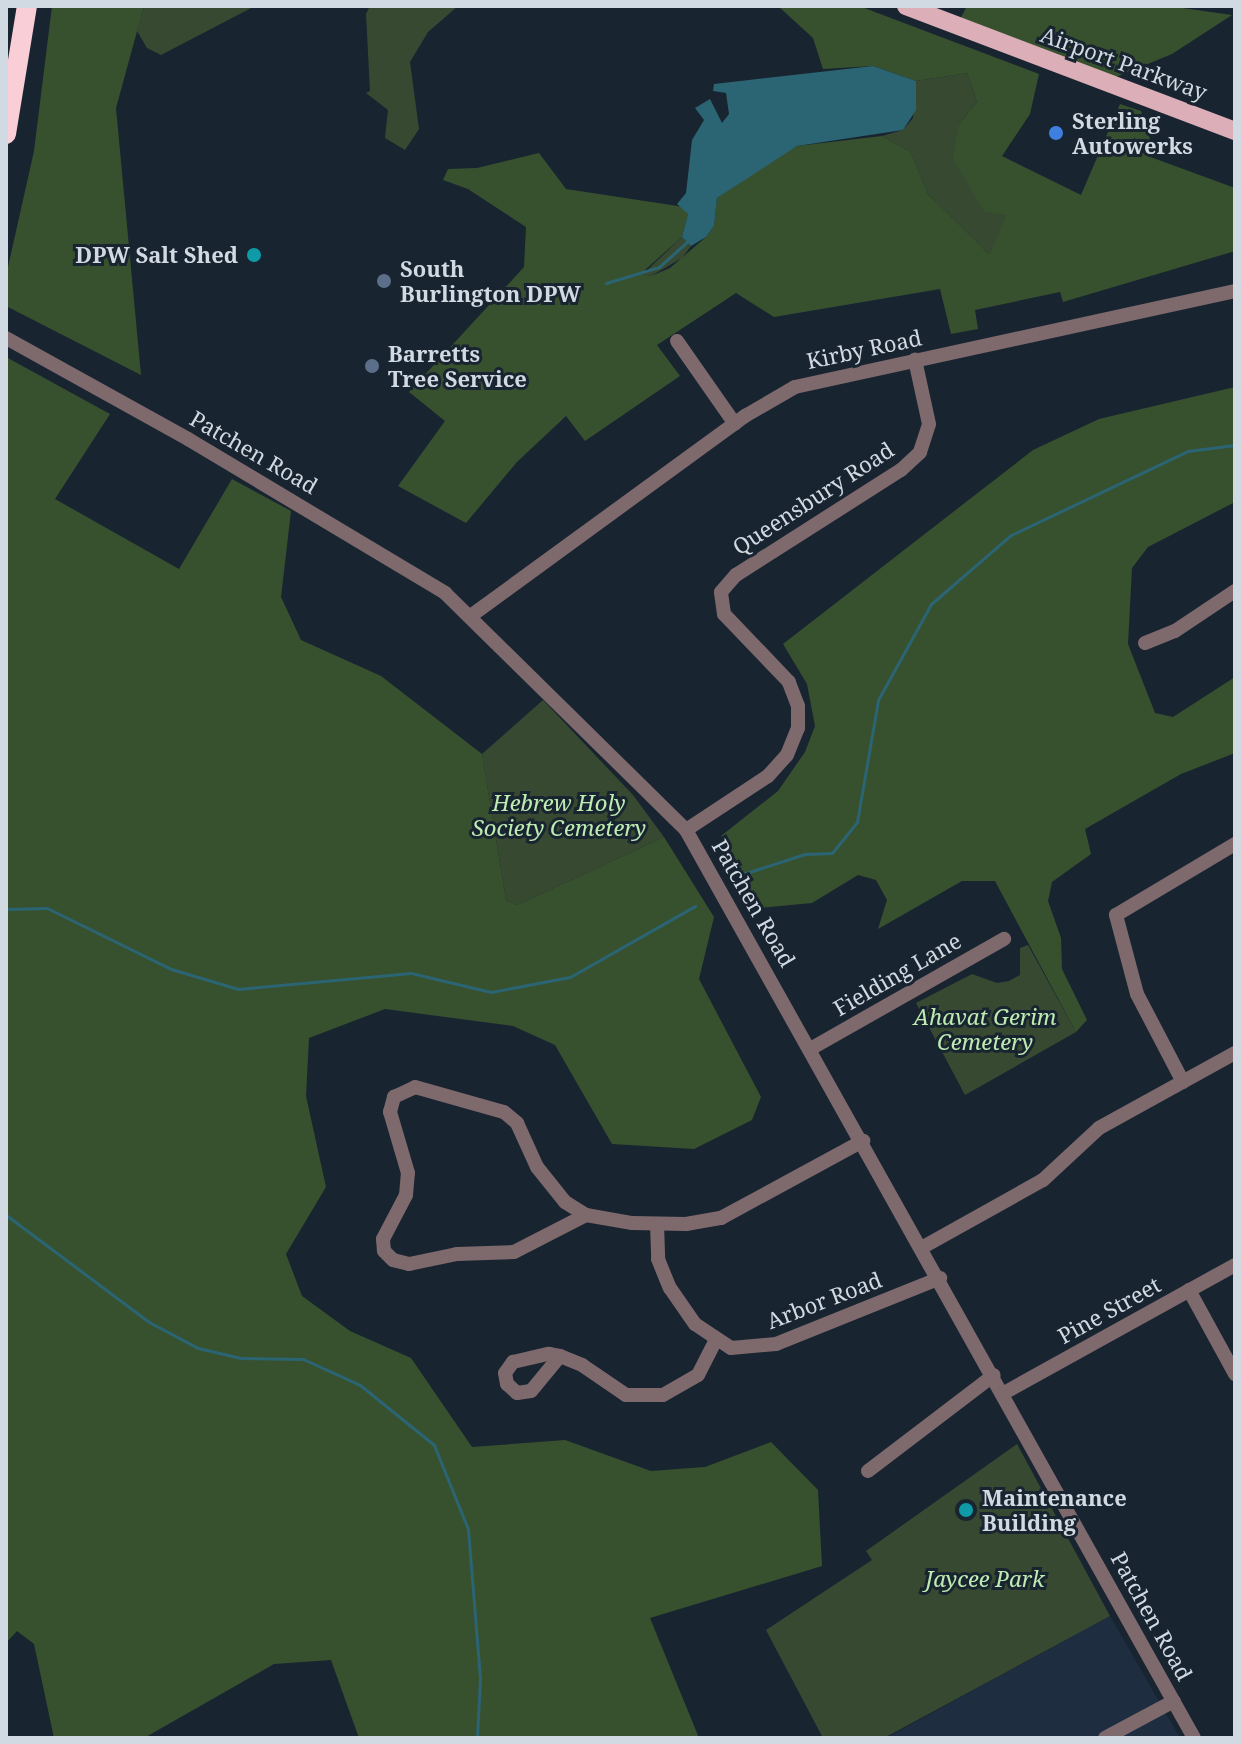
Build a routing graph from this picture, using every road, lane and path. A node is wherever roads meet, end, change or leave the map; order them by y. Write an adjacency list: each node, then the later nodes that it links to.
1 (27, 6): 4 (highway)
2 (906, 6): 3 (main road, Airport Parkway)
3 (1235, 131)
4 (6, 134)
5 (1235, 291): 8 (street, Kirby Road)
6 (11, 340): 11 (street, Patchen Road)
7 (677, 341): 9 (street)
8 (915, 360): 9 (street, Kirby Road); 13 (street, Queensbury Road)
9 (735, 424): 11 (street, Kirby Road)
10 (1235, 591): 12 (street)
11 (472, 615): 13 (street, Patchen Road)
12 (1145, 643)
13 (686, 830): 16 (street, Patchen Road)
14 (1235, 844): 18 (street)
15 (1004, 939): 16 (street, Fielding Lane)
16 (812, 1048): 19 (street, Patchen Road)
17 (1235, 1053): 18 (street)
18 (1183, 1082): 22 (street)
19 (863, 1141): 21 (street); 22 (street, Patchen Road)
20 (586, 1215): 20 (street); 21 (street)
21 (657, 1224): 26 (street)
22 (923, 1247): 24 (street, Patchen Road)
23 (1235, 1265): 25 (street, Pine Street)
24 (940, 1278): 26 (street, Arbor Road); 29 (street, Patchen Road)
25 (1189, 1290): 28 (street); 30 (street, Pine Street)
26 (715, 1341): 27 (street)
27 (560, 1356)
28 (1235, 1374)
29 (994, 1375): 30 (street, Patchen Road); 31 (street)
30 (1004, 1393): 32 (street, Patchen Road)
31 (868, 1471)
32 (1174, 1701): 33 (street); 34 (street, Patchen Road)
33 (1105, 1738)
34 (1194, 1738)

